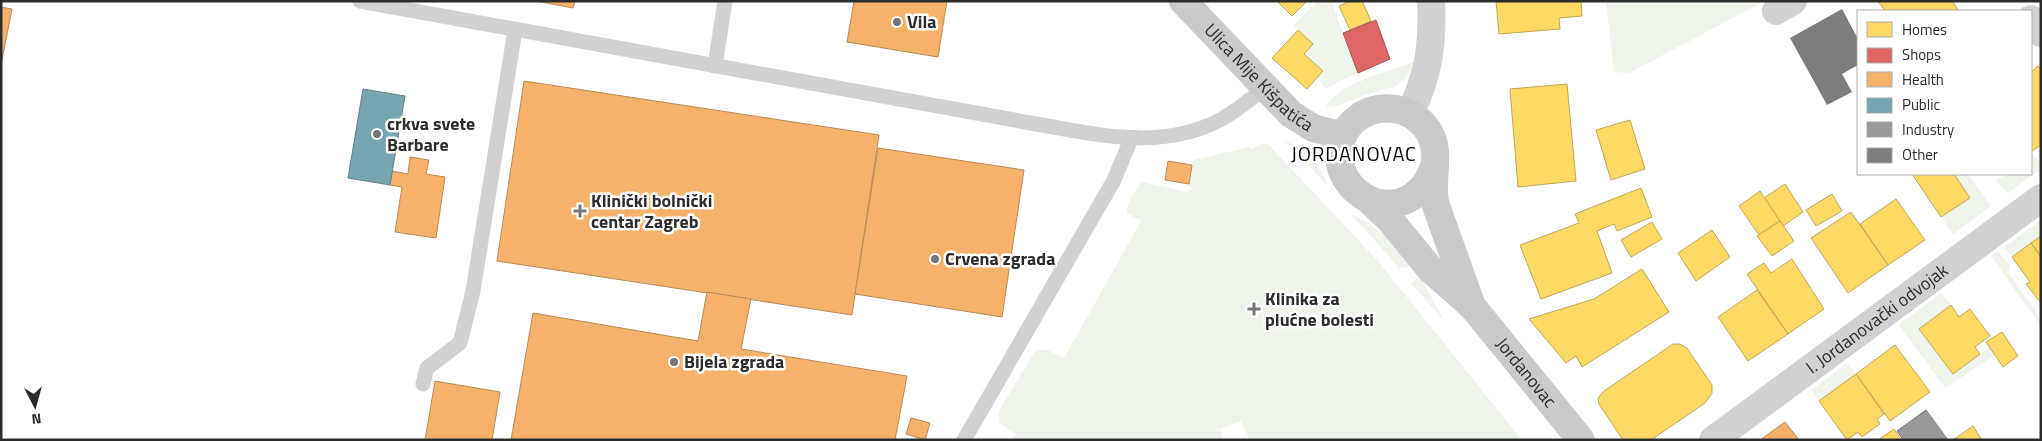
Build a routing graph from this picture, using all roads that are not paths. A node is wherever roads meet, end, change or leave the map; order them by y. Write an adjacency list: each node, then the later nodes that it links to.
1 (360, 1): 6 (lane)
2 (725, 1): 8 (lane)
3 (1183, 1): 9 (main road, Ulica Mije Kišpatića)
4 (1431, 1): 10 (street)
5 (2032, 20): 7 (street)
6 (515, 30): 8 (lane); 17 (lane)
7 (2041, 33)
8 (715, 66): 12 (lane)
9 (1266, 87): 11 (main road, Ulica Mije Kišpatića); 12 (lane)
10 (1410, 113): 11 (main road); 13 (main road)
11 (1343, 136): 15 (main road)
12 (1131, 139): 18 (lane)
13 (1435, 164): 15 (main road); 16 (main road)
14 (2041, 198): 20 (street, I. Jordanovački odvojak)
15 (1368, 200): 16 (main road)
16 (1472, 306): 19 (main road, Jordanovac)
17 (423, 384)
18 (964, 440)
19 (1581, 440)
20 (1713, 440)

